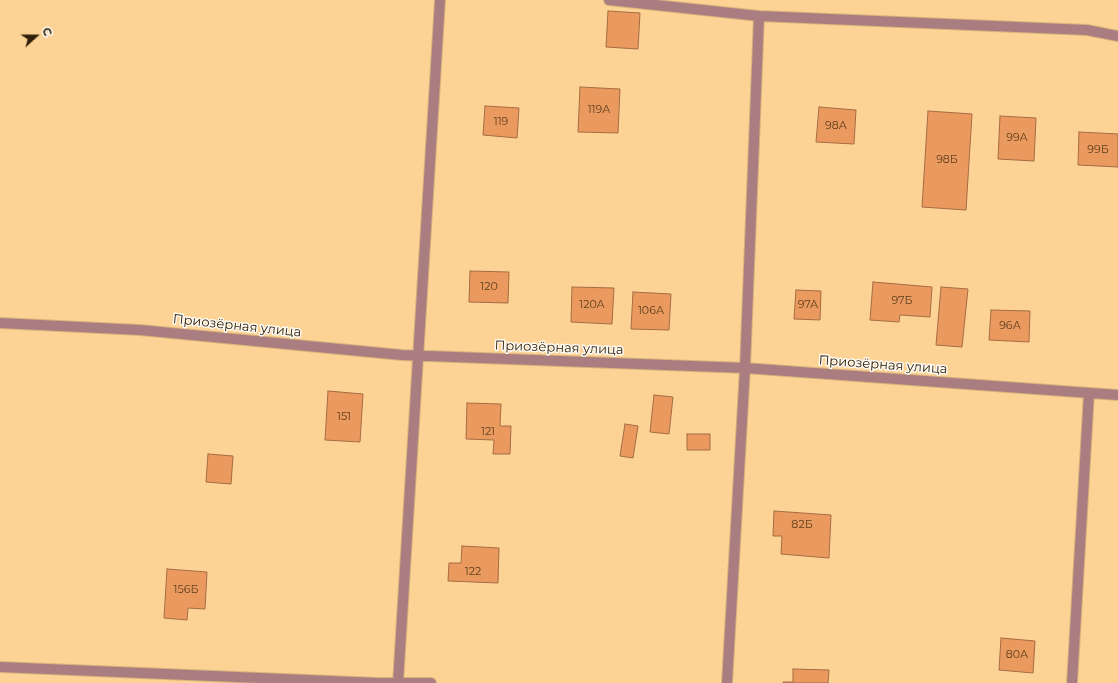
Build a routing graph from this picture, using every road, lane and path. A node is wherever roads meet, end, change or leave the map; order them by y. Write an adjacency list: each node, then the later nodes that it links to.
1 (440, 0): 6 (street)
2 (610, 0): 3 (street)
3 (759, 16): 4 (street); 7 (street)
4 (1118, 36)
5 (0, 323): 6 (street, Приозёрная улица)
6 (418, 356): 7 (street, Приозёрная улица); 11 (street)
7 (745, 368): 8 (street, Приозёрная улица); 13 (street)
8 (1089, 393): 9 (street, Приозёрная улица); 14 (street)
9 (1118, 395)
10 (0, 667): 11 (street)
11 (398, 683): 12 (street)
12 (431, 683)
13 (727, 683)
14 (1072, 683)

